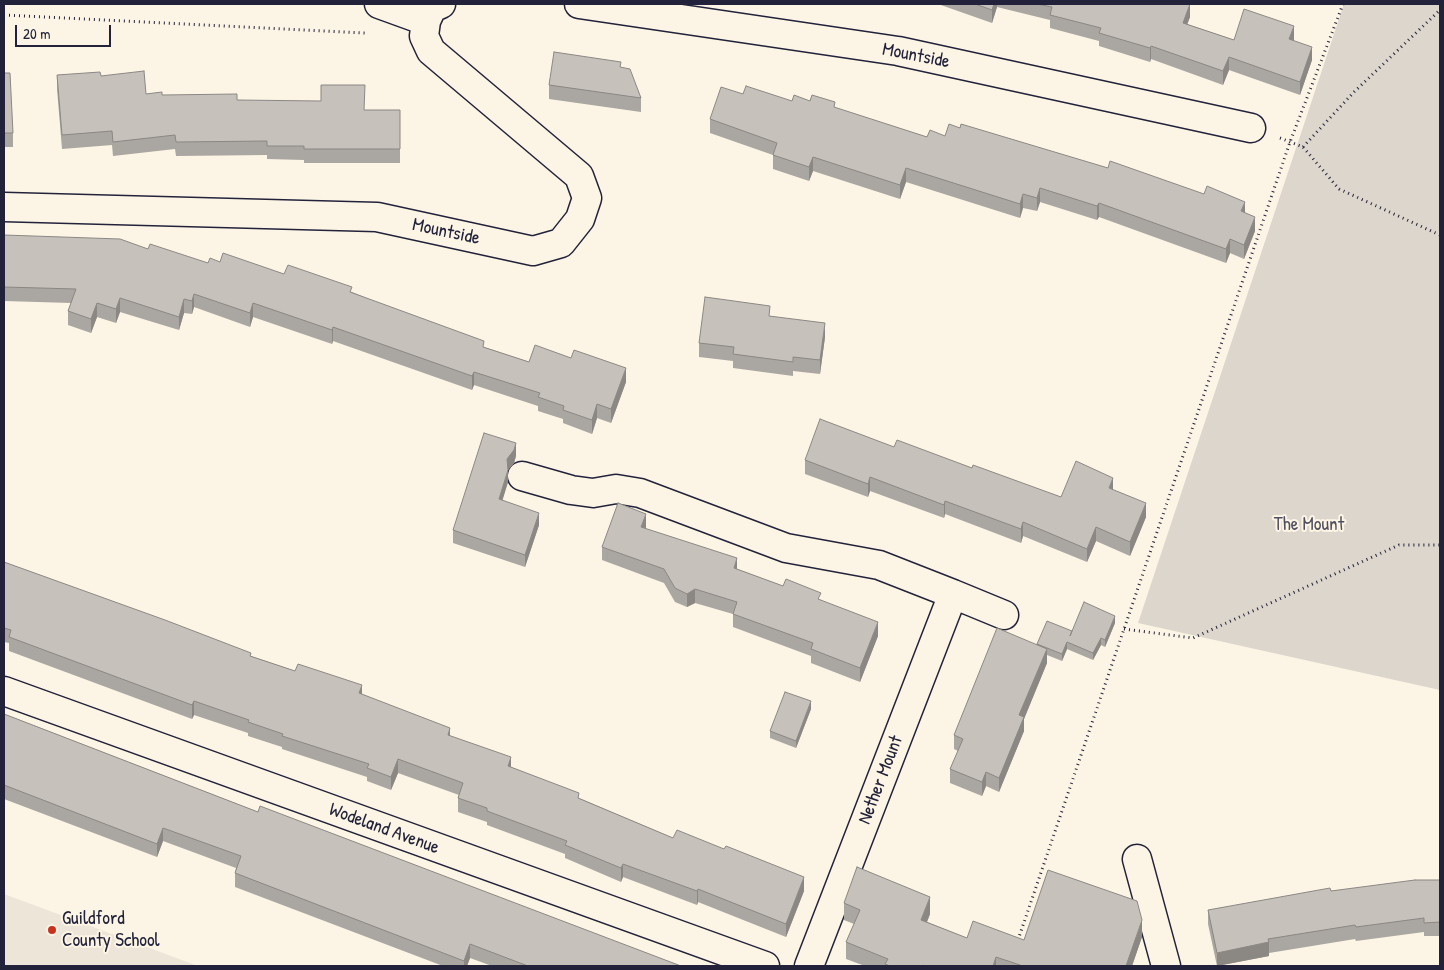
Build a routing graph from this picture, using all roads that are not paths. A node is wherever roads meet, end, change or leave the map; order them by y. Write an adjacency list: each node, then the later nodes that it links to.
1 (379, 4): 3 (street)
2 (579, 4): 4 (street, Mountside)
3 (433, 13): 5 (street, Mountside)
4 (1251, 128)
5 (4, 207)
6 (522, 476): 7 (street)
7 (953, 594): 8 (street); 12 (street, Nether Mount)
8 (1004, 615)
9 (4, 691): 11 (street, Wodeland Avenue)
10 (1137, 859): 13 (street)
11 (765, 966)
12 (809, 966)
13 (1166, 966)

